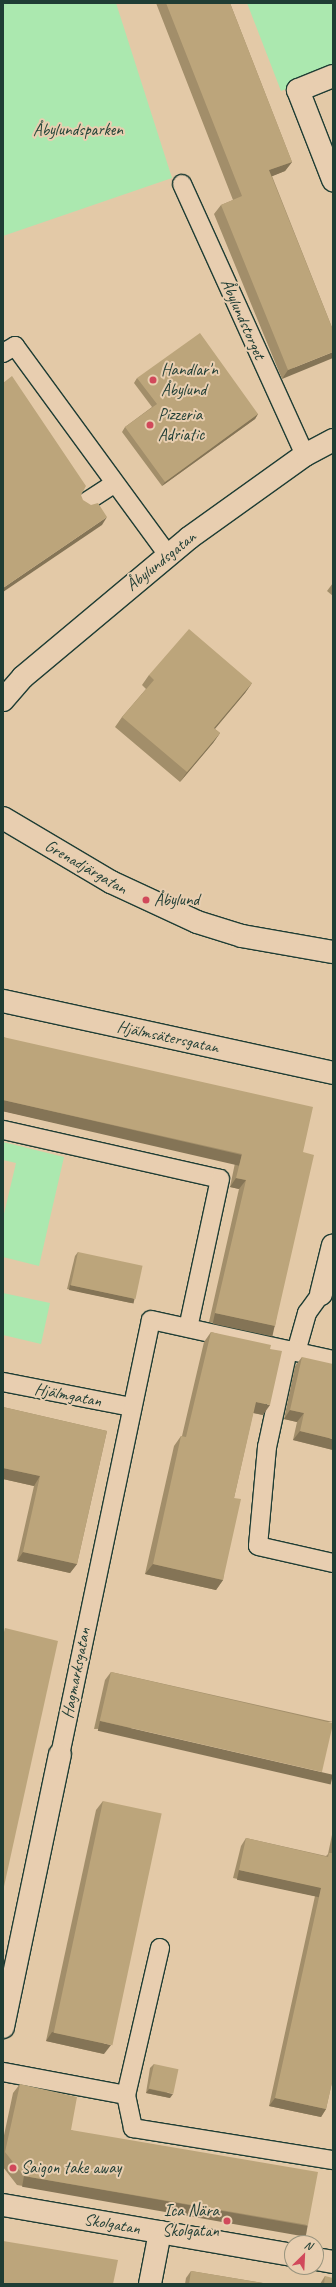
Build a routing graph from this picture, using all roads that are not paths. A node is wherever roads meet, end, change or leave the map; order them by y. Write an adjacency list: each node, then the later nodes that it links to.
1 (333, 76): 2 (street)
2 (333, 180)
3 (182, 184): 6 (lane, Åbylundstorget)
4 (9, 349): 7 (lane)
5 (333, 440): 6 (street, Åbylundsgatan)
6 (305, 455): 9 (street, Åbylundsgatan)
7 (114, 484): 8 (lane); 9 (lane)
8 (86, 502)
9 (168, 555): 10 (street, Åbylundsgatan)
10 (3, 700)
11 (3, 818): 12 (street, Grenadjärgatan)
12 (333, 952)
13 (3, 1001): 14 (street, Hjälmsätersgatan)
14 (333, 1073)
15 (3, 1130): 18 (lane)
16 (333, 1245): 17 (street)
17 (321, 1294): 19 (lane)
18 (188, 1328): 19 (lane); 22 (lane, Hagmarksgatan)
19 (292, 1351): 20 (lane); 23 (lane)
20 (333, 1360)
21 (3, 1382): 22 (lane, Hjälmgatan)
22 (132, 1407): 24 (lane, Hagmarksgatan)
23 (333, 1563)
24 (60, 1755): 26 (street, Hagmarksgatan)
25 (160, 1948): 28 (lane)
26 (3, 2027)
27 (3, 2072): 28 (lane)
28 (126, 2095): 29 (lane)
29 (333, 2160)
30 (3, 2205): 31 (street, Skolgatan)
31 (160, 2232): 32 (street, Skolgatan); 33 (street)
32 (284, 2254)
33 (150, 2284)

